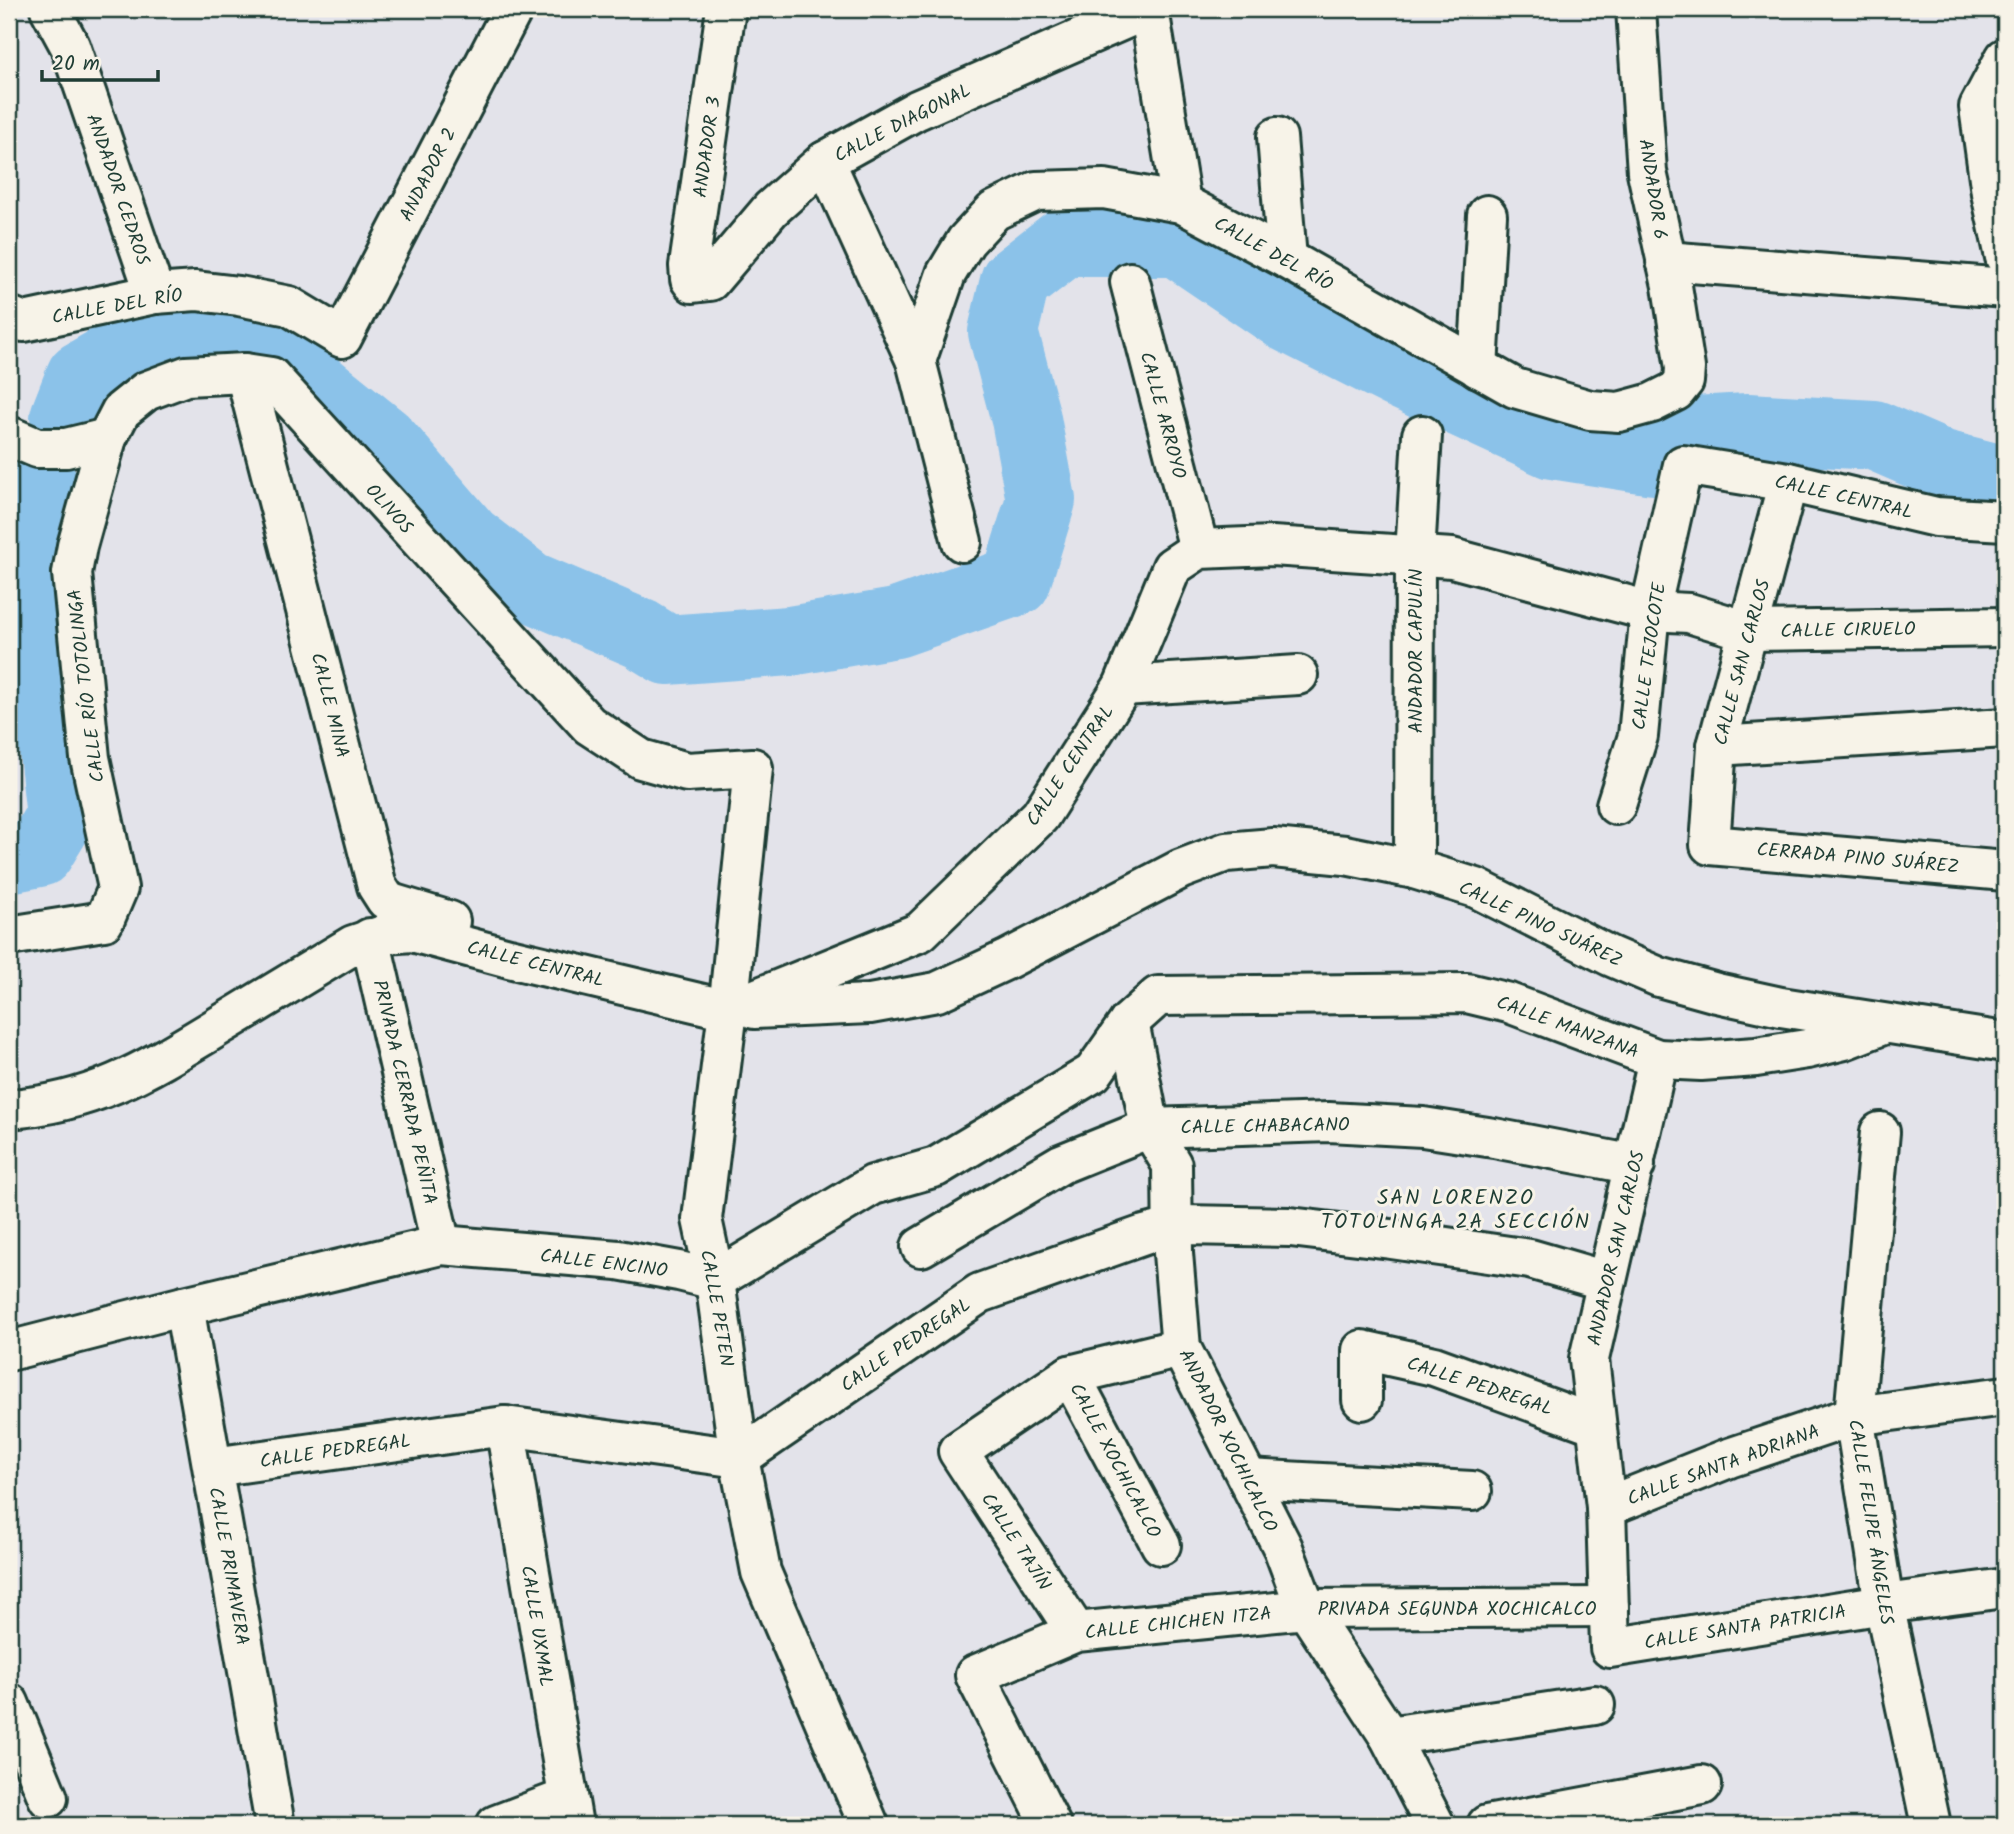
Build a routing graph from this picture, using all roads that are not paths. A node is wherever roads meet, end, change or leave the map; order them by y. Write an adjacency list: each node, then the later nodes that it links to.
1 (50, 9): 17 (street, ANDADOR CEDROS)
2 (513, 9): 19 (street, ANDADOR 2)
3 (726, 9): 15 (street, ANDADOR 3)
4 (1148, 9): 8 (street, CALLE DIAGONAL); 9 (street)
5 (1636, 9): 13 (street, ANDADOR 6)
6 (2005, 58): 11 (street)
7 (1277, 137): 12 (street)
8 (825, 161): 15 (street, CALLE DIAGONAL); 20 (street)
9 (1181, 203): 12 (street, CALLE DEL RÍO); 20 (street, CALLE DEL RÍO)
10 (1487, 215): 21 (street)
11 (2005, 257)
12 (1287, 259): 21 (street, CALLE DEL RÍO)
13 (1666, 261): 16 (street); 22 (street, ANDADOR 6)
14 (1130, 282): 31 (street, CALLE ARROYO)
15 (693, 283)
16 (2005, 288)
17 (155, 294): 18 (street, CALLE DEL RÍO); 19 (street, CALLE DEL RÍO)
18 (9, 316)
19 (342, 338)
20 (916, 361): 30 (street)
21 (1478, 368): 22 (street, CALLE DEL RÍO)
22 (1685, 368)
23 (245, 373): 26 (street, OLIVOS); 40 (street, OLIVOS); 47 (street, CALLE MINA)
24 (1422, 435): 32 (street, ANDADOR CAPULÍN)
25 (9, 436): 26 (street)
26 (107, 438): 45 (street, CALLE RÍO TOTOLINGA)
27 (1683, 465): 28 (street, CALLE CENTRAL); 33 (street, CALLE TEJOCOTE)
28 (1788, 482): 29 (street, CALLE CENTRAL); 35 (street, CALLE SAN CARLOS)
29 (2005, 521)
30 (962, 542)
31 (1199, 549): 32 (street); 37 (street, CALLE CENTRAL)
32 (1415, 555): 33 (street); 43 (street, ANDADOR CAPULÍN)
33 (1650, 611): 35 (street, CALLE CIRUELO); 41 (street, CALLE TEJOCOTE)
34 (2005, 627): 35 (street, CALLE CIRUELO)
35 (1748, 631): 39 (street, CALLE SAN CARLOS)
36 (1298, 675): 37 (street)
37 (1122, 686): 48 (street, CALLE CENTRAL)
38 (2005, 728): 39 (street)
39 (1717, 746): 42 (street, CALLE SAN CARLOS)
40 (753, 768): 48 (street, CALLE PETEN)
41 (1616, 805)
42 (1710, 845): 44 (street, CERRADA PINO SUÁREZ)
43 (1414, 869): 48 (street, CALLE PINO SUÁREZ); 50 (street, CALLE PINO SUÁREZ)
44 (2005, 871)
45 (9, 936)
46 (370, 938): 47 (street, CALLE CENTRAL); 53 (street, CALLE CENTRAL); 58 (street, PRIVADA CERRADA PEÑITA)
47 (509, 958): 48 (street, CALLE CENTRAL)
48 (728, 1010): 60 (street, CALLE PETEN)
49 (1129, 1022): 52 (street, CALLE MANZANA); 54 (street, ANDADOR XOCHICALCO); 60 (street)
50 (1885, 1024): 51 (street, CALLE PINO SUÁREZ); 52 (street, CALLE MANZANA)
51 (2005, 1042)
52 (1658, 1059): 56 (street, ANDADOR SAN CARLOS)
53 (9, 1109)
54 (1150, 1128): 56 (street, CALLE CHABACANO); 57 (street, ANDADOR XOCHICALCO); 59 (street, CALLE CHABACANO)
55 (1880, 1132): 68 (street, CALLE FELIPE ÁNGELES)
56 (1635, 1165): 61 (street, ANDADOR SAN CARLOS)
57 (1173, 1228): 61 (street, CALLE PEDREGAL); 63 (street, ANDADOR XOCHICALCO); 71 (street, CALLE PEDREGAL)
58 (441, 1245): 60 (street, CALLE ENCINO); 62 (street, CALLE ENCINO)
59 (921, 1247)
60 (715, 1280): 71 (street, CALLE PETEN)
61 (1606, 1281): 69 (street, ANDADOR SAN CARLOS)
62 (184, 1306): 64 (street, CALLE ENCINO); 72 (street, CALLE PRIMAVERA)
63 (1181, 1348): 65 (street); 73 (street, ANDADOR XOCHICALCO)
64 (9, 1352)
65 (1070, 1375): 76 (street, CALLE XOCHICALCO); 81 (street, CALLE TAJÍN)
66 (2005, 1396): 68 (street, CALLE SANTA ADRIANA)
67 (1362, 1400): 69 (street, CALLE PEDREGAL)
68 (1854, 1416): 75 (street, CALLE SANTA ADRIANA); 78 (street, CALLE FELIPE ÁNGELES)
69 (1597, 1425): 75 (street, ANDADOR SAN CARLOS)
70 (505, 1426): 71 (street, CALLE PEDREGAL); 72 (street, CALLE PEDREGAL); 88 (street, CALLE UXMAL)
71 (739, 1458): 91 (street, CALLE PETEN)
72 (213, 1467): 89 (street, CALLE PRIMAVERA)
73 (1248, 1479): 74 (street); 80 (street, ANDADOR XOCHICALCO)
74 (1472, 1491)
75 (1606, 1507): 79 (street, ANDADOR SAN CARLOS)
76 (1161, 1545)
77 (2005, 1588): 78 (street, CALLE SANTA PATRICIA)
78 (1884, 1604): 82 (street, CALLE SANTA PATRICIA); 95 (street, CALLE FELIPE ÁNGELES)
79 (1609, 1607): 80 (street, PRIVADA SEGUNDA XOCHICALCO); 82 (street, ANDADOR SAN CARLOS)
80 (1306, 1609): 81 (street, CALLE CHICHEN ITZA); 85 (street, ANDADOR XOCHICALCO)
81 (1076, 1632): 92 (street, CALLE CHICHEN ITZA)
82 (1610, 1648)
83 (9, 1703): 87 (street)
84 (1595, 1704): 85 (street)
85 (1389, 1736): 93 (street, ANDADOR XOCHICALCO)
86 (1702, 1785): 94 (street)
87 (48, 1798)
88 (570, 1811): 90 (street)
89 (275, 1825)
90 (496, 1825)
91 (869, 1825)
92 (1051, 1825)
93 (1435, 1825)
94 (1487, 1825)
95 (1931, 1825)

